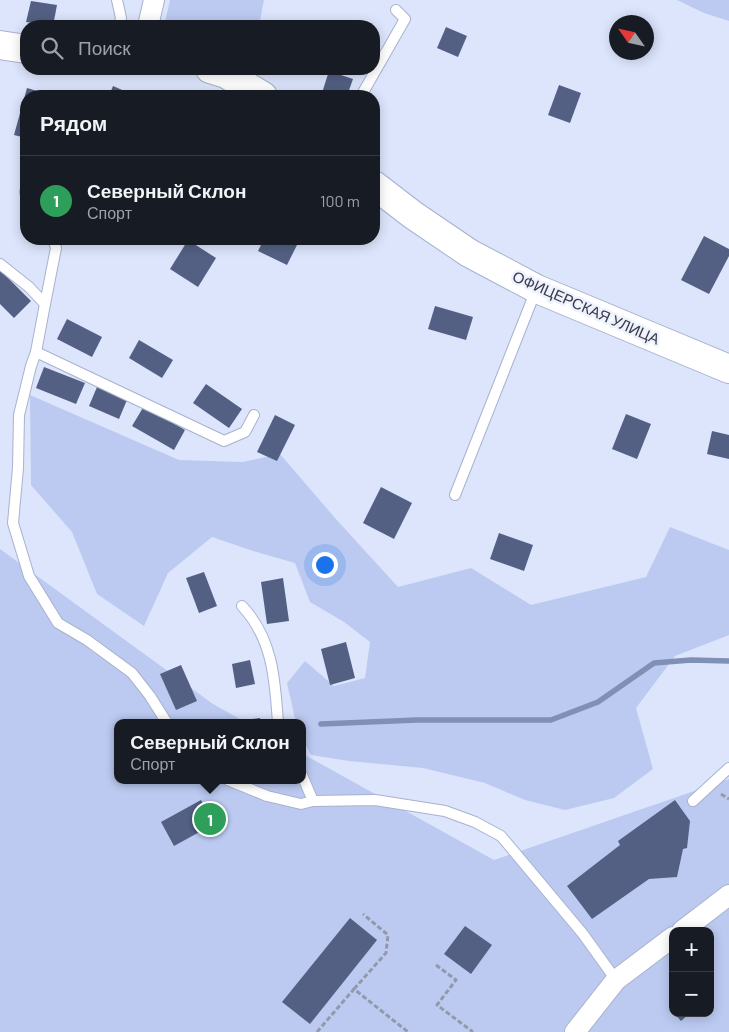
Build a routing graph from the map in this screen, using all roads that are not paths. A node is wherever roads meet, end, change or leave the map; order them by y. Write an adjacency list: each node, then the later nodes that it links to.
1 (117, 0): 4 (lane)
2 (154, 0): 5 (street)
3 (396, 10): 8 (lane)
4 (120, 20)
5 (149, 20)
6 (0, 46): 7 (street)
7 (20, 48)
8 (380, 62)
9 (228, 75): 11 (street)
10 (373, 75): 12 (lane)
11 (253, 90)
12 (364, 90)
13 (380, 190): 16 (street, ОФИЦЕРСКАЯ УЛИЦА)
14 (55, 245): 17 (lane)
15 (0, 264): 17 (lane)
16 (537, 289): 19 (street, ОФИЦЕРСКАЯ УЛИЦА); 21 (lane)
17 (45, 304): 18 (lane)
18 (36, 352): 20 (lane); 23 (lane)
19 (729, 369)
20 (254, 415)
21 (455, 495)
22 (242, 606): 24 (lane)
23 (164, 719)
24 (278, 719)
25 (729, 768): 29 (lane)
26 (238, 784): 28 (lane)
27 (306, 784): 28 (lane)
28 (313, 801): 33 (lane)
29 (693, 802)
30 (729, 896): 31 (street)
31 (687, 927)
32 (669, 941): 33 (street)
33 (616, 980): 34 (street)
34 (575, 1032)

